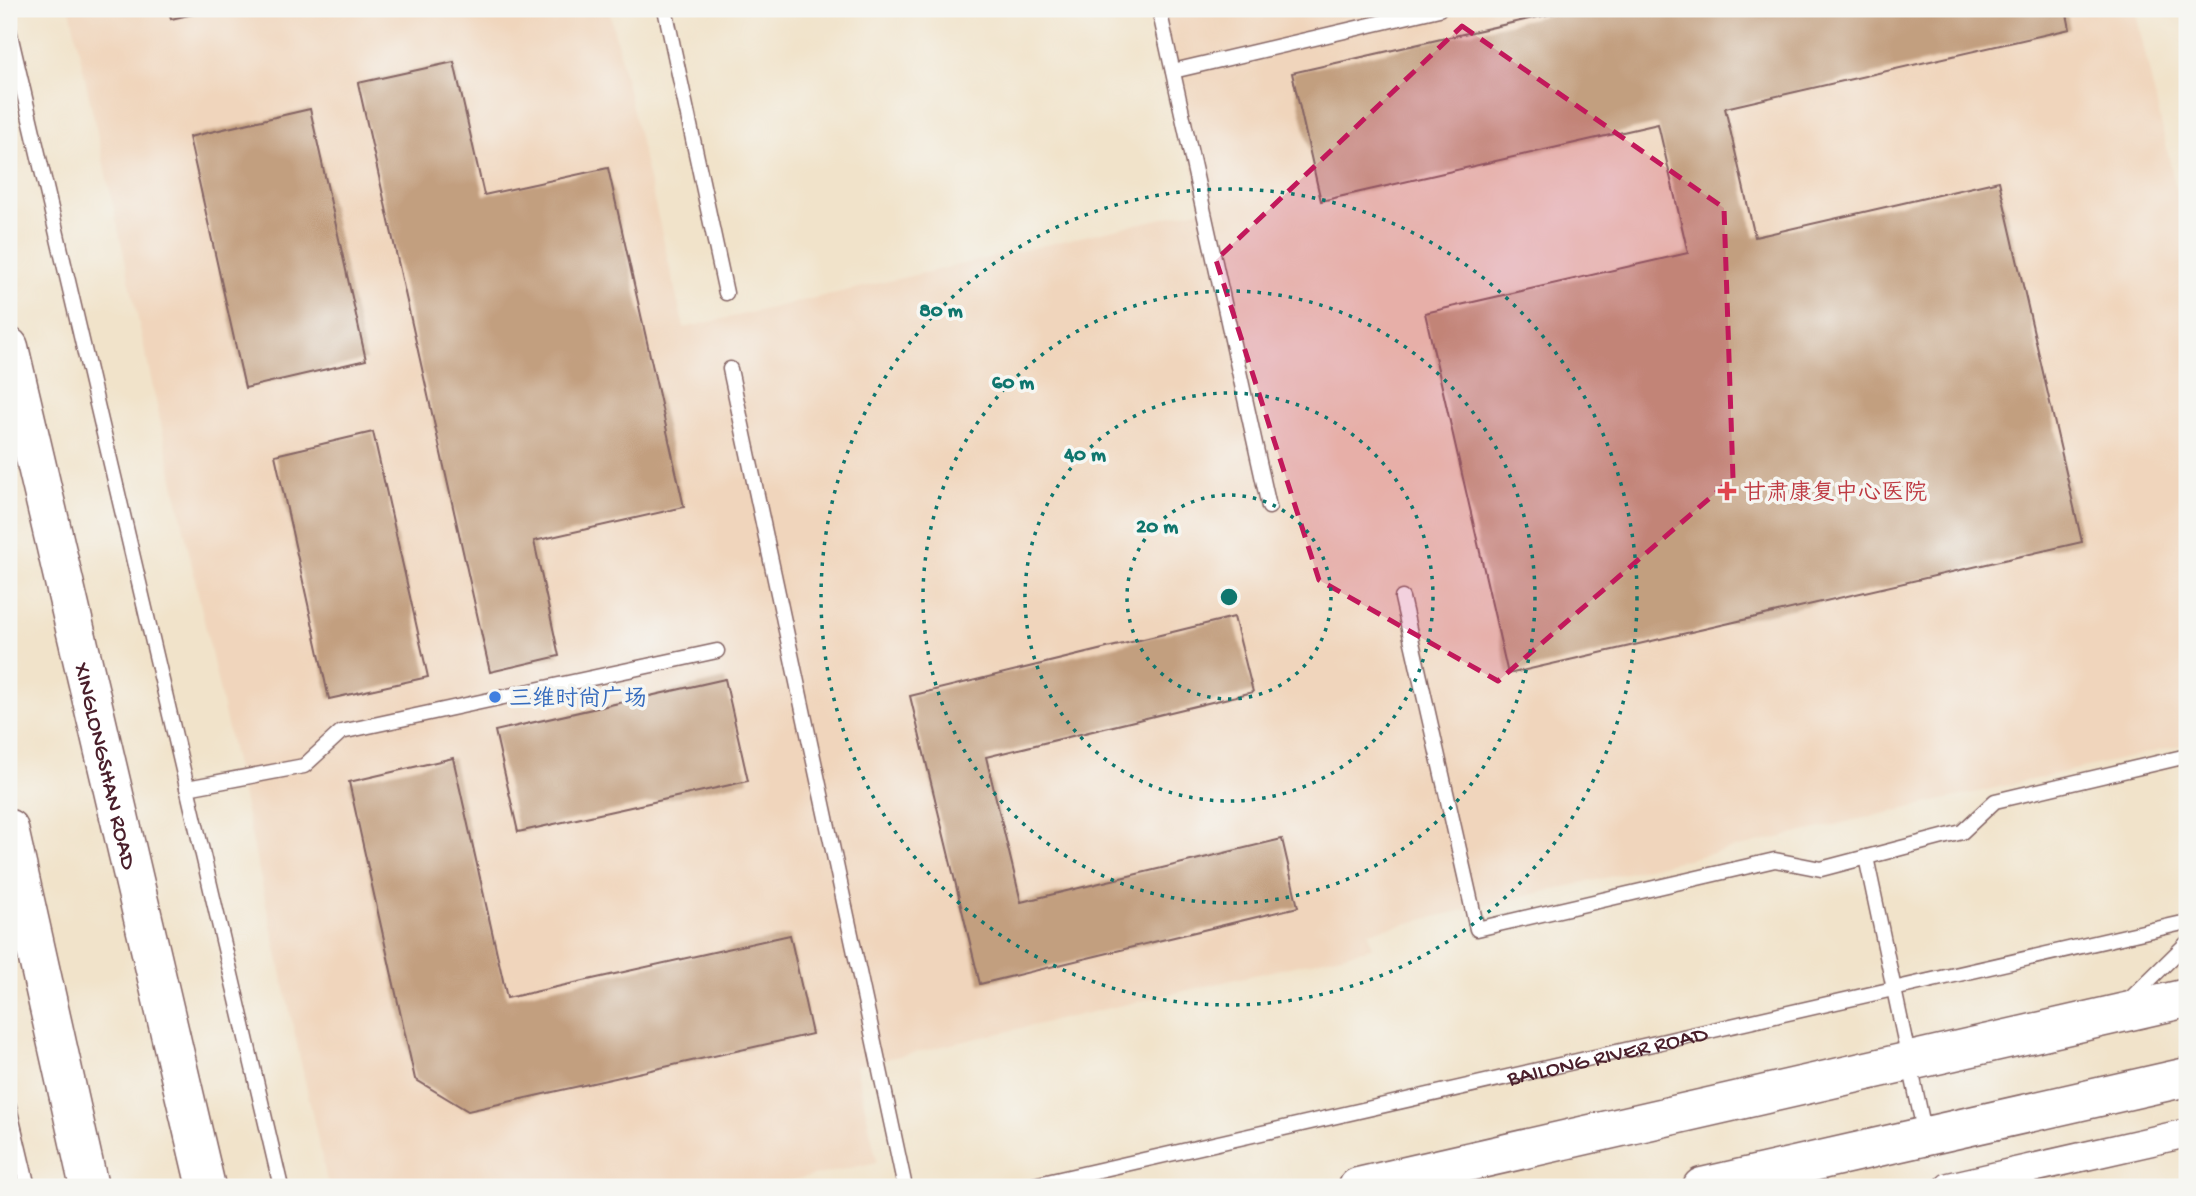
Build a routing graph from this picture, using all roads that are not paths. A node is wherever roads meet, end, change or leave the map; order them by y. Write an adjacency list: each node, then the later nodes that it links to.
1 (665, 9): 6 (lane)
2 (1159, 9): 5 (lane)
3 (1439, 9): 5 (lane)
4 (9, 30): 13 (lane)
5 (1173, 71): 9 (lane)
6 (726, 293)
7 (9, 347): 28 (main road, XINGLONGSHAN ROAD)
8 (730, 369): 30 (lane)
9 (1269, 507)
10 (1402, 598): 15 (lane)
11 (717, 651): 13 (lane)
12 (2187, 756): 15 (lane)
13 (187, 788): 29 (lane)
14 (9, 829): 27 (main road)
15 (1866, 857): 18 (lane)
16 (2187, 922): 18 (lane, BAILONG RIVER ROAD)
17 (2187, 943): 20 (lane)
18 (1894, 989): 21 (lane); 31 (lane, BAILONG RIVER ROAD)
19 (2187, 998): 20 (main road)
20 (2113, 1015): 21 (main road)
21 (1909, 1061): 25 (lane); 32 (main road)
22 (2187, 1077): 25 (main road)
23 (9, 1107): 26 (lane)
24 (2187, 1133): 34 (street)
25 (1925, 1137): 33 (main road)
26 (28, 1187)
27 (89, 1187)
28 (206, 1187)
29 (281, 1187)
30 (905, 1187)
31 (1025, 1187)
32 (1358, 1187)
33 (1702, 1187)
34 (1949, 1187)

